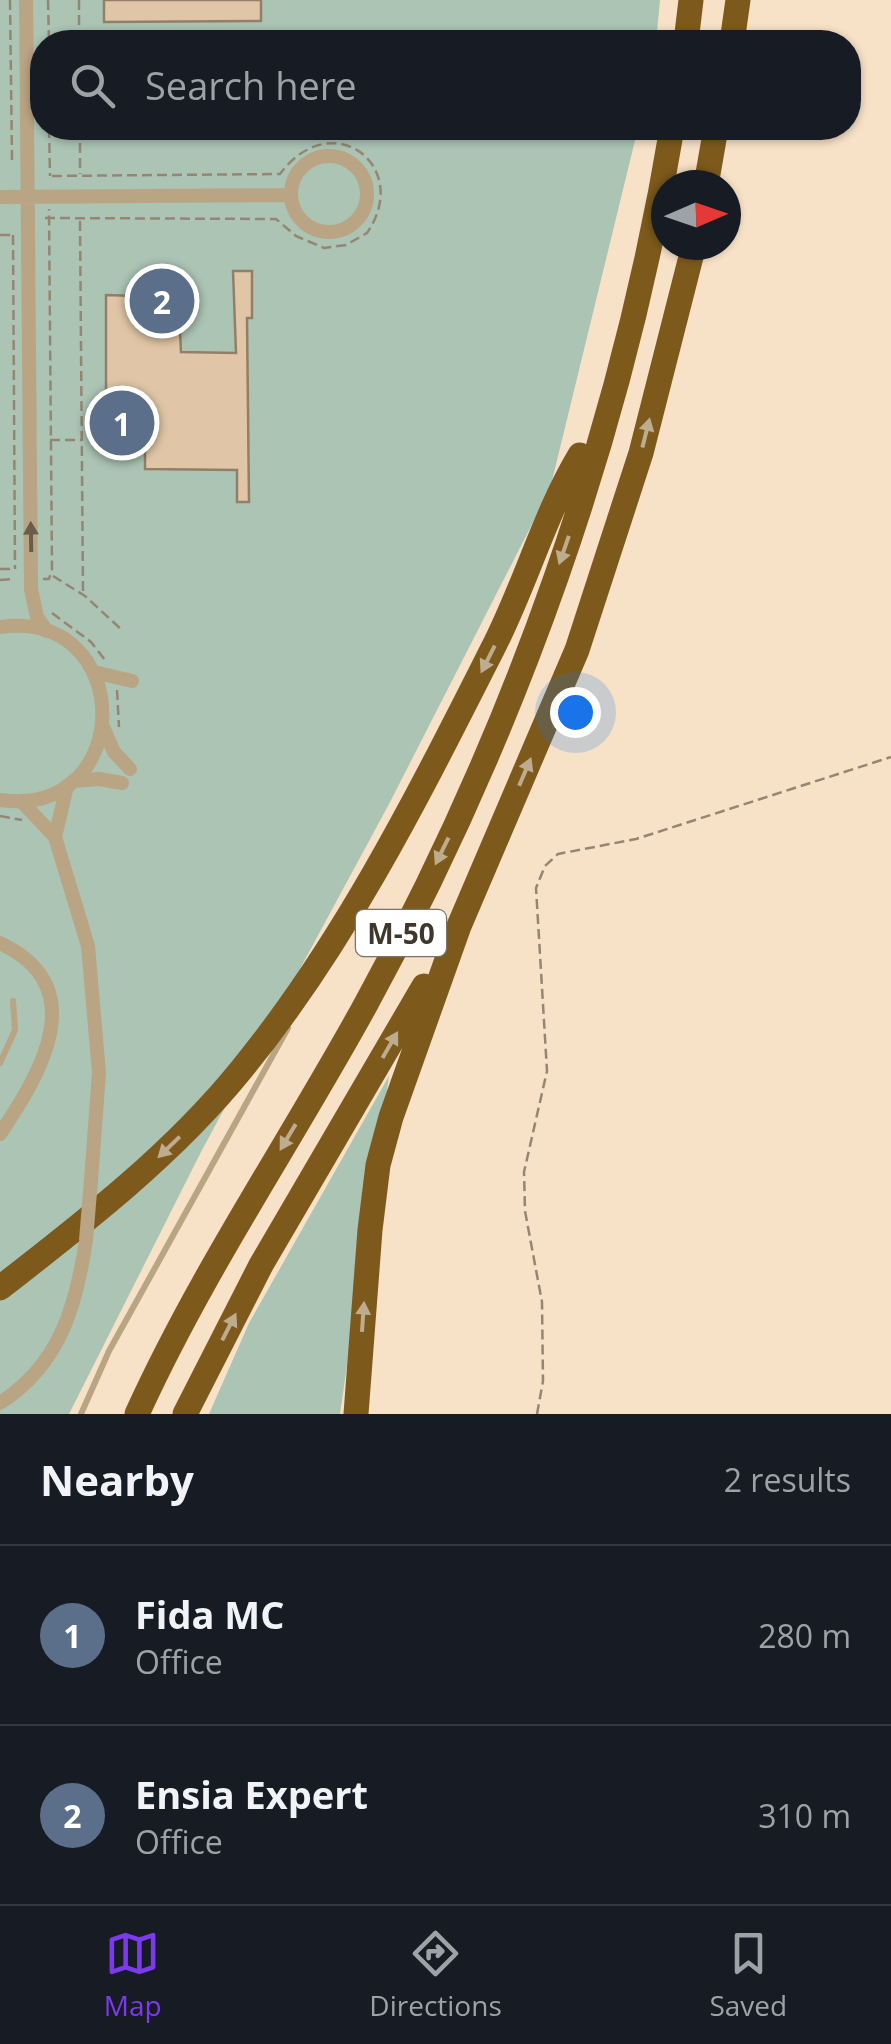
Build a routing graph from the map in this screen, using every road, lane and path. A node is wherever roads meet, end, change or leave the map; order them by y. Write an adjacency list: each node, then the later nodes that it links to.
1 (10, 0): 15 (path)
2 (26, 0): 20 (street)
3 (48, 0): 7 (path)
4 (79, 0): 8 (path)
5 (691, 0): 9 (highway)
6 (738, 0): 10 (highway)
7 (48, 30)
8 (79, 30)
9 (687, 30)
10 (734, 30)
11 (49, 140): 21 (path)
12 (80, 140): 17 (path)
13 (670, 140): 25 (highway, M-50)
14 (714, 140): 16 (highway)
15 (12, 160)
16 (709, 170)
17 (80, 176)
18 (290, 195): 18 (street); 21 (street)
19 (0, 197): 20 (street)
20 (28, 197): 21 (street); 30 (street, one-way to 20)
21 (49, 197): 26 (path)
22 (80, 218): 27 (path)
23 (12, 234): 28 (path)
24 (690, 260): 51 (highway, M-50, one-way to 24)
25 (602, 423): 50 (highway, one-way to 50); 60 (highway, M-50, one-way to 60)
26 (50, 440): 27 (path); 29 (path)
27 (83, 440): 33 (path)
28 (15, 569)
29 (52, 576): 30 (path); 33 (path)
30 (38, 579): 31 (path); 32 (path); 37 (street)
31 (0, 580)
32 (46, 591)
33 (84, 594): 36 (path)
34 (47, 603): 39 (path)
35 (0, 627): 37 (street)
36 (122, 630)
37 (46, 631): 38 (street)
38 (94, 672): 39 (street); 41 (street)
39 (113, 677): 40 (street); 42 (path)
40 (132, 681)
41 (103, 727): 44 (street); 45 (street)
42 (119, 734)
43 (891, 757): 63 (path)
44 (130, 769)
45 (70, 783): 46 (street); 48 (street); 49 (street)
46 (122, 784)
47 (0, 800): 48 (street)
48 (22, 802): 49 (street)
49 (56, 837): 58 (street, bridge)
50 (375, 874): 57 (highway, one-way to 57); 59 (lane)
51 (459, 926): 61 (highway, M-50, one-way to 51); 62 (highway, one-way to 51)
52 (0, 942): 55 (street)
53 (14, 1000): 54 (lane)
54 (0, 1063)
55 (6, 1112): 56 (street)
56 (0, 1134)
57 (0, 1288)
58 (0, 1402)
59 (81, 1414)
60 (137, 1414)
61 (185, 1414)
62 (356, 1414)
63 (538, 1414)

